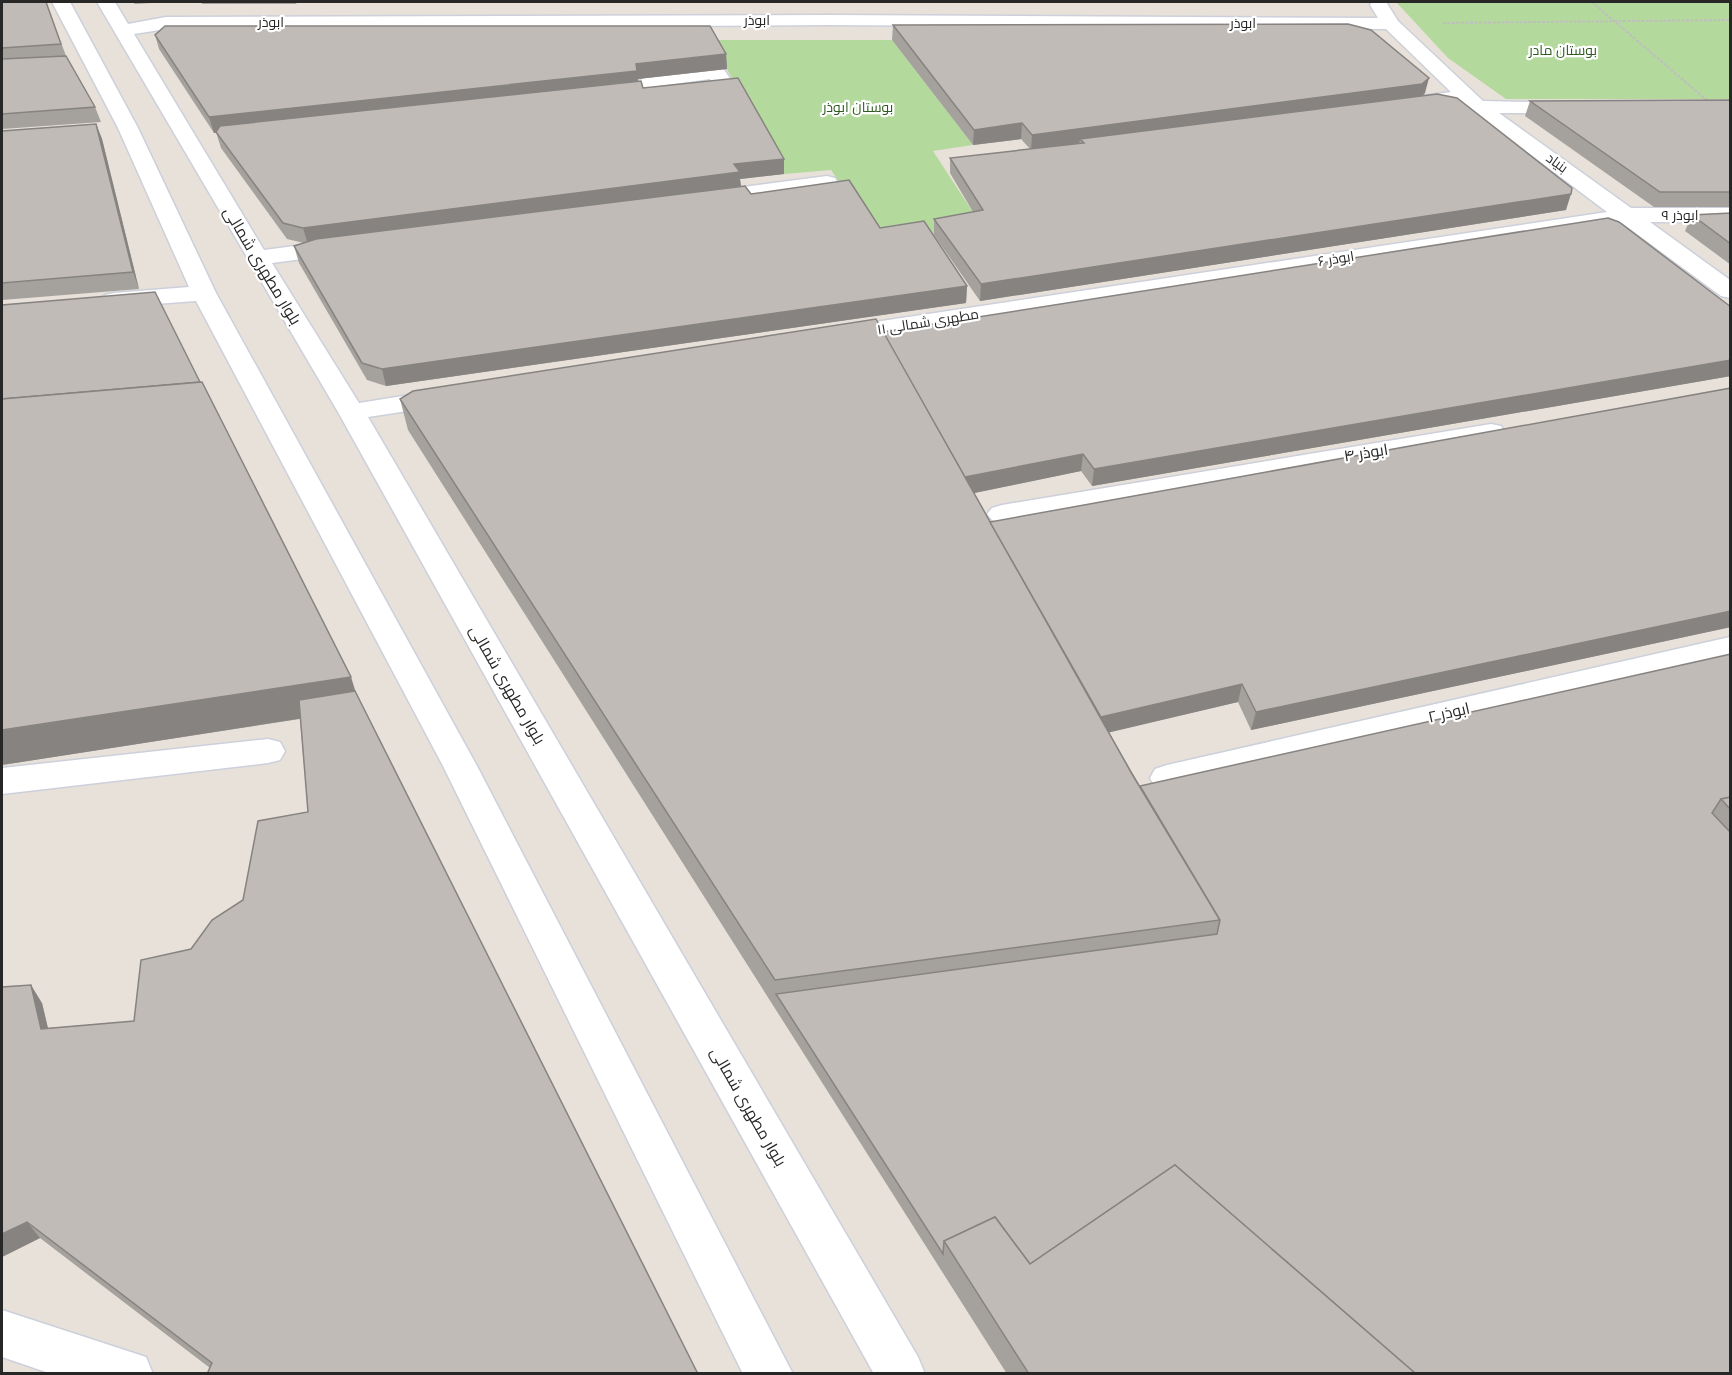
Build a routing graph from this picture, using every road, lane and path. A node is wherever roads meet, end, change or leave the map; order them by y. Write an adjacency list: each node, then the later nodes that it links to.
1 (61, 2): 26 (street)
2 (106, 2): 12 (street, بلوار مطهری شمالی)
3 (178, 2): 10 (street)
4 (823, 2): 7 (street)
5 (1376, 2): 11 (street, بنیاد)
6 (1592, 2): 9 (path)
7 (828, 20): 10 (street, ابوذر); 11 (street, ابوذر)
8 (1731, 20): 9 (path)
9 (1615, 21): 11 (path); 18 (path)
10 (166, 23): 12 (street, ابوذر)
11 (1391, 24): 15 (street, بنیاد)
12 (123, 31): 24 (street, بلوار مطهری شمالی)
13 (650, 90): 14 (street)
14 (627, 92)
15 (1472, 101): 16 (street); 17 (street); 21 (street, بنیاد)
16 (1383, 107)
17 (1596, 107)
18 (1714, 107)
19 (827, 183): 20 (street)
20 (684, 202)
21 (1629, 215): 22 (street, ابوذر ۹); 25 (street, بنیاد); 28 (street, ابوذر ۶)
22 (1731, 215)
23 (364, 244): 24 (street)
24 (257, 258): 31 (street, بلوار مطهری شمالی)
25 (1731, 291)
26 (204, 293): 27 (street); 40 (street)
27 (97, 302)
28 (1043, 304): 29 (street, مطهری شمالی ۱۱)
29 (817, 339)
30 (467, 393): 31 (street)
31 (351, 412): 41 (street, بلوار مطهری شمالی)
32 (1519, 427): 33 (street, ابوذر ۴)
33 (1002, 514)
34 (1731, 648): 36 (street, ابوذر ۲)
35 (268, 750): 37 (street)
36 (1167, 778)
37 (2, 781)
38 (2, 1334): 39 (street)
39 (129, 1374)
40 (769, 1374)
41 (901, 1374)

